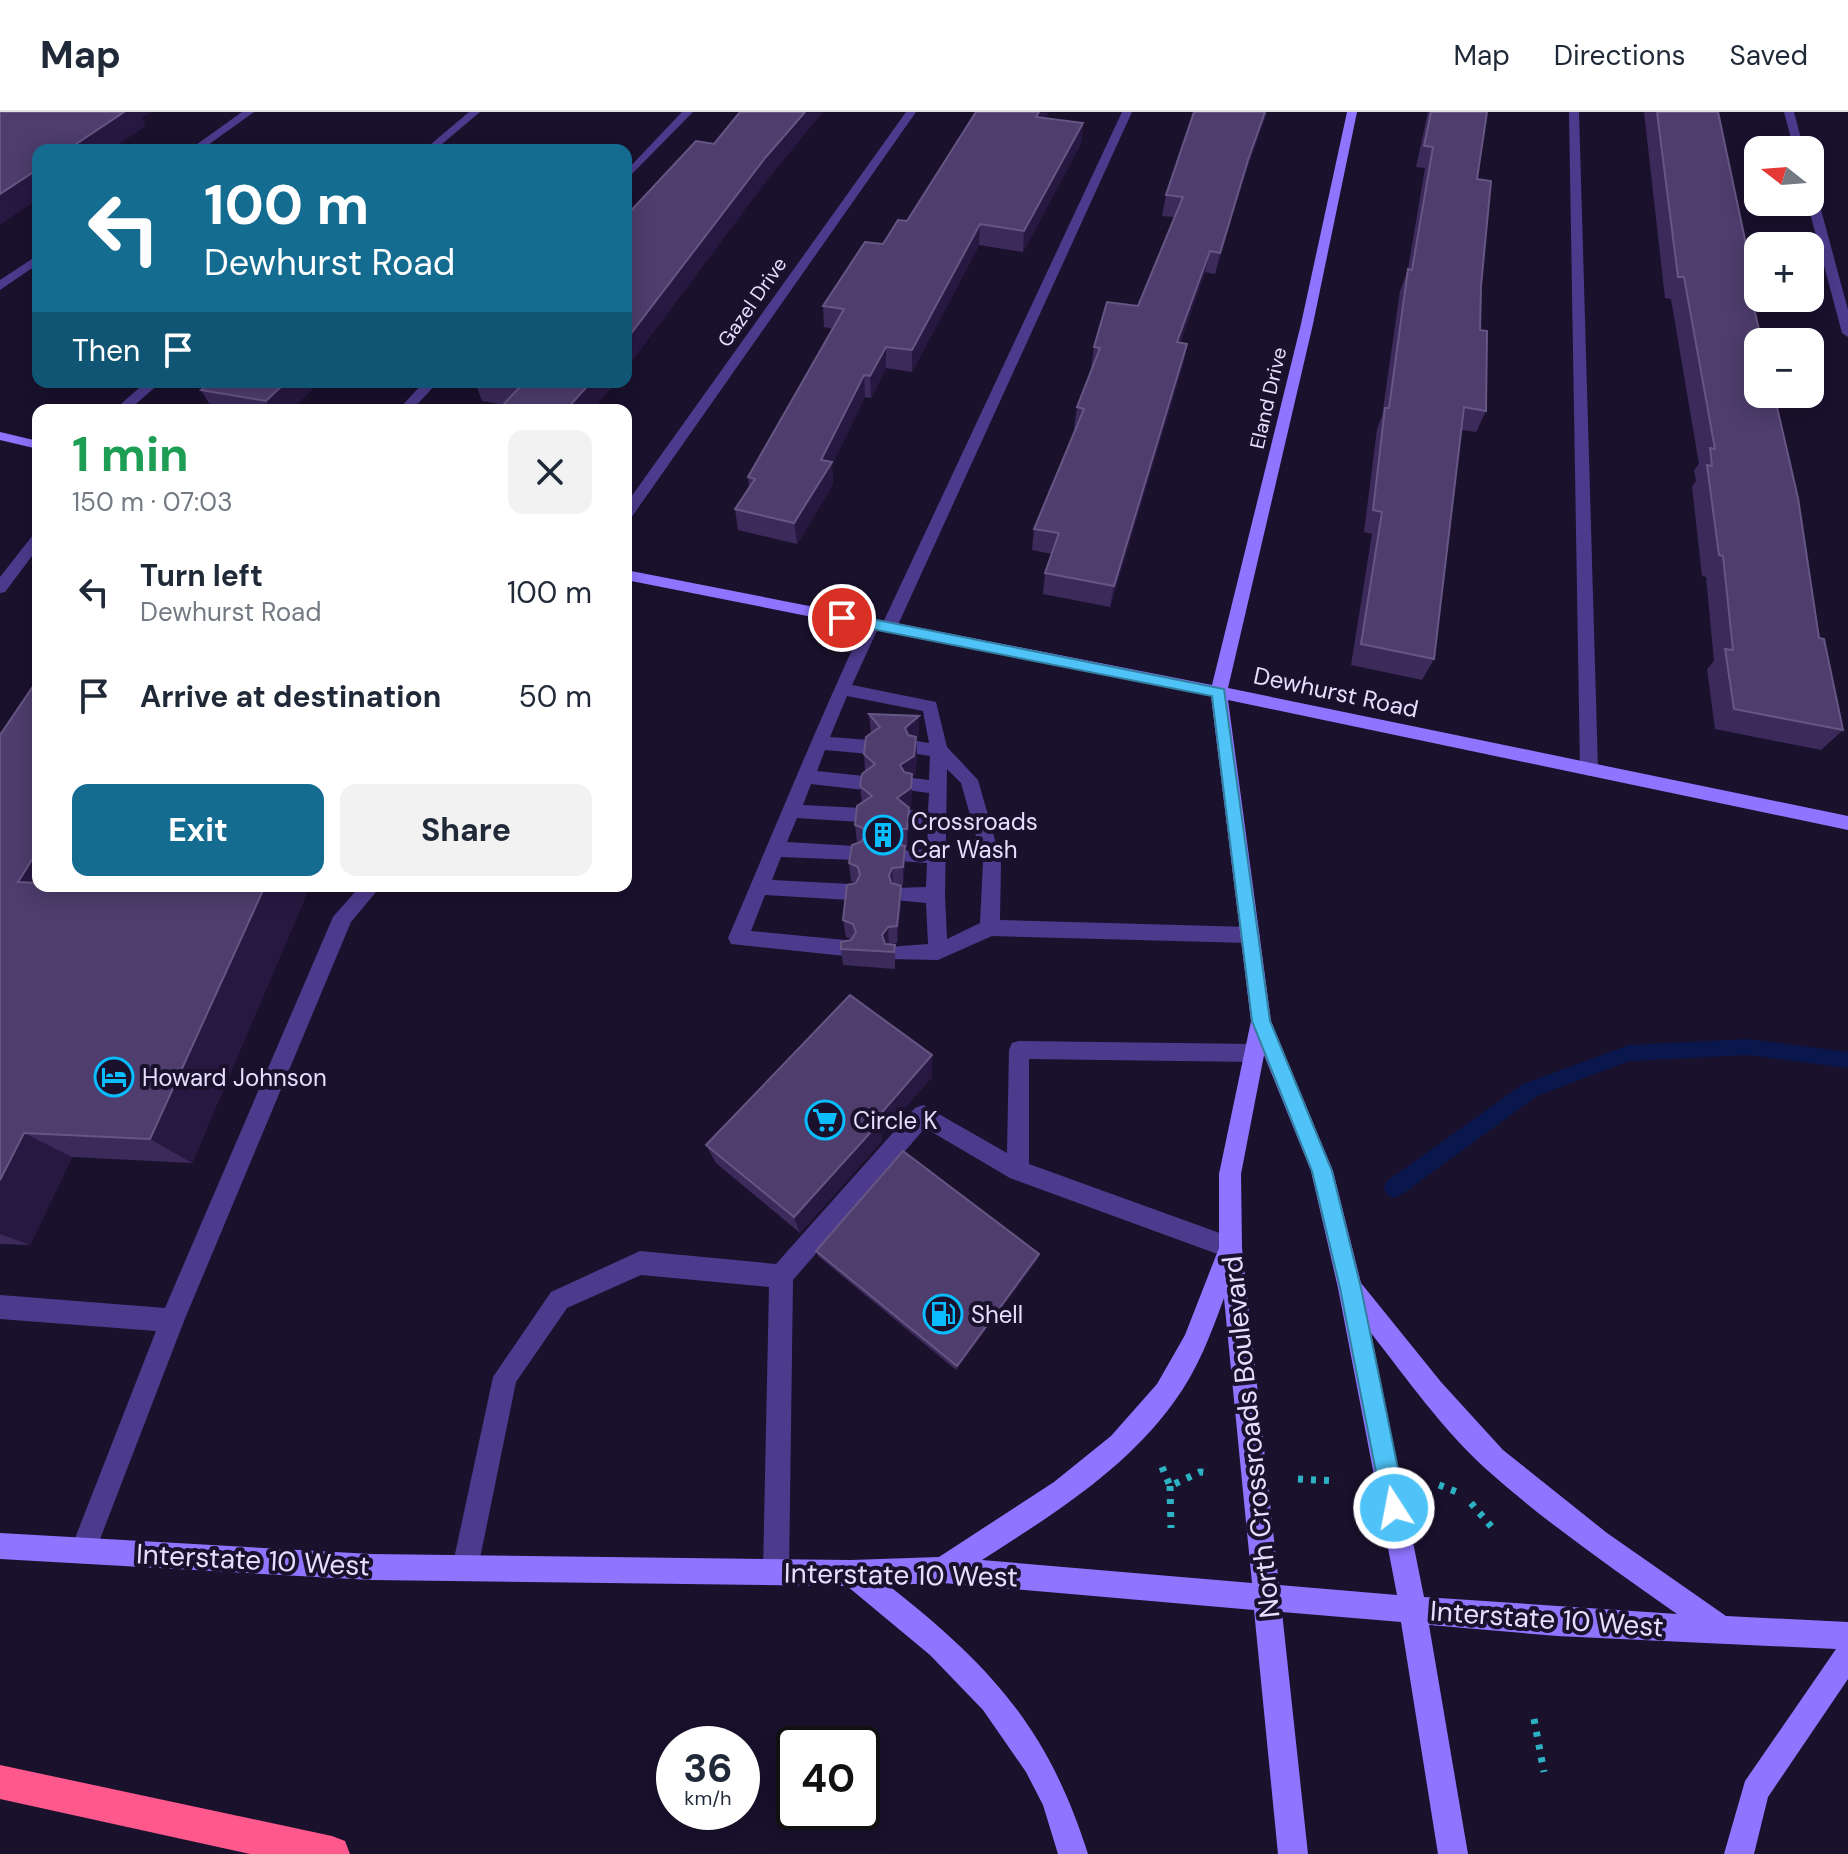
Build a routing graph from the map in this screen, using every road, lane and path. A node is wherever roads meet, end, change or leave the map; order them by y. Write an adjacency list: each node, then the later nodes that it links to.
1 (249, 112): 10 (street)
2 (475, 112): 11 (street)
3 (688, 112): 12 (street)
4 (911, 112): 23 (street, Gazel Drive)
5 (1127, 112): 27 (street)
6 (1352, 112): 29 (street, Eland Drive)
7 (1574, 112): 34 (street)
8 (1789, 112): 9 (street)
9 (1795, 136)
10 (203, 144)
11 (436, 144)
12 (632, 171)
13 (1817, 216): 16 (street)
14 (32, 263): 15 (street)
15 (0, 286)
16 (1848, 333)
17 (147, 388): 19 (street)
18 (425, 388): 20 (street)
19 (128, 404)
20 (411, 404)
21 (0, 436): 22 (street)
22 (32, 444)
23 (632, 507)
24 (32, 546): 26 (street)
25 (632, 576): 27 (street, Dewhurst Road)
26 (0, 588)
27 (880, 626): 28 (street); 29 (street, Dewhurst Road)
28 (842, 689): 30 (street); 33 (street)
29 (1219, 692): 34 (street, Dewhurst Road); 54 (street, North Crossroads Boulevard)
30 (819, 743): 31 (street); 35 (street)
31 (869, 747)
32 (917, 748): 33 (street)
33 (939, 750): 38 (street); 53 (street)
34 (1589, 769): 43 (street, Dewhurst Road)
35 (805, 776): 36 (street); 39 (street)
36 (864, 783)
37 (913, 785): 38 (street)
38 (936, 787): 42 (street)
39 (790, 811): 40 (street); 44 (street)
40 (861, 815)
41 (910, 817): 42 (street)
42 (935, 818): 47 (street)
43 (1848, 823)
44 (774, 849): 45 (street); 48 (street)
45 (855, 853)
46 (906, 856): 47 (street)
47 (935, 856): 52 (street)
48 (758, 887): 50 (street); 55 (street)
49 (366, 892): 65 (street)
50 (850, 892)
51 (902, 894): 52 (street)
52 (935, 895): 56 (street)
53 (990, 928): 54 (street); 56 (street)
54 (1250, 935): 58 (street, North Crossroads Boulevard)
55 (845, 948)
56 (938, 952): 57 (street)
57 (896, 953)
58 (1261, 1021): 59 (street, North Crossroads Boulevard); 63 (street, North Crossroads Boulevard)
59 (1255, 1053): 60 (street); 61 (street, North Crossroads Boulevard)
60 (1018, 1171): 61 (street); 62 (street)
61 (1231, 1248): 77 (street); 80 (street, North Crossroads Boulevard)
62 (781, 1276): 76 (street); 78 (street)
63 (1350, 1288): 81 (street, North Crossroads Boulevard); 82 (street)
64 (0, 1307): 65 (street)
65 (172, 1320): 75 (street)
66 (1162, 1467): 71 (path)
67 (1211, 1473): 71 (path)
68 (1293, 1478): 69 (path)
69 (1337, 1481)
70 (1439, 1485): 72 (path)
71 (1170, 1486): 73 (path)
72 (1463, 1494)
73 (1171, 1528)
74 (0, 1546): 75 (street, Interstate 10 West)
75 (83, 1551): 76 (street, Interstate 10 West)
76 (465, 1568): 78 (street, Interstate 10 West)
77 (943, 1570): 79 (street, Interstate 10 West); 80 (street, Interstate 10 West)
78 (776, 1572): 79 (street, Interstate 10 West)
79 (851, 1573): 89 (street)
80 (1267, 1597): 81 (street, Interstate 10 West); 90 (street, North Crossroads Boulevard)
81 (1413, 1610): 82 (street, Interstate 10 West); 91 (street, North Crossroads Boulevard)
82 (1722, 1630): 83 (street, Interstate 10 West)
83 (1848, 1636)
84 (1848, 1655): 92 (street)
85 (1534, 1719): 86 (path)
86 (1544, 1772)
87 (0, 1782): 88 (highway)
88 (332, 1854)
89 (1073, 1854)
90 (1293, 1854)
91 (1453, 1854)
92 (1739, 1854)

